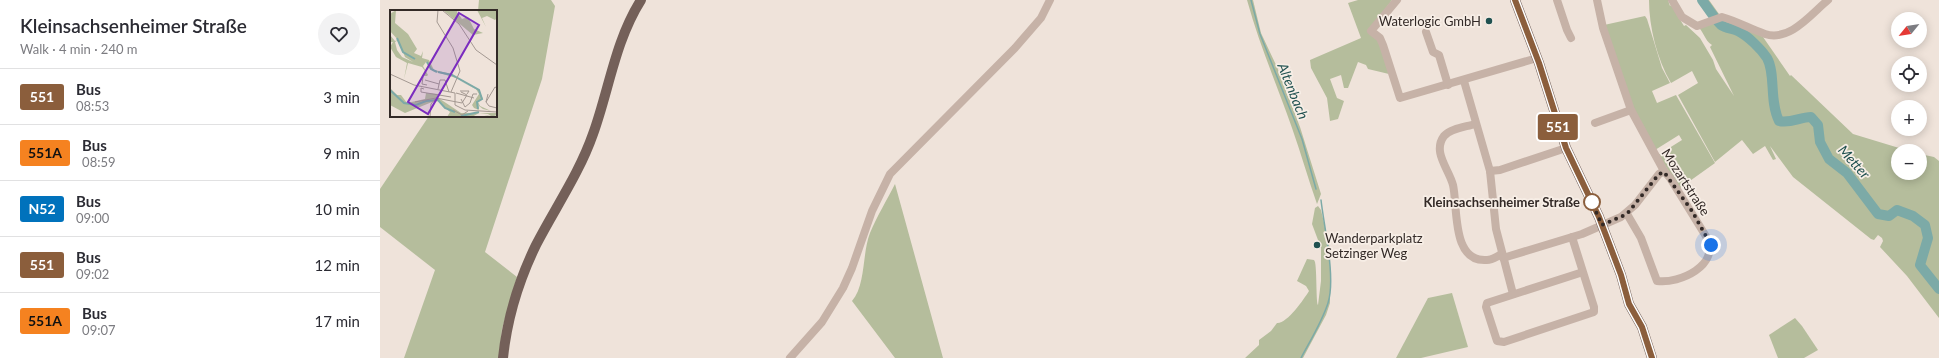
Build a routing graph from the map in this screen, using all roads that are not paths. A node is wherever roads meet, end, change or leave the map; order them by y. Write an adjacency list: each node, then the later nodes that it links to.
1 (641, 0): 26 (main road)
2 (1050, 0): 27 (street)
3 (1397, 0): 13 (street)
4 (1515, 0): 11 (main road)
5 (1557, 0): 10 (street)
6 (1597, 0): 14 (street, Mozartstraße)
7 (1672, 0): 8 (street)
8 (1828, 0)
9 (1426, 32): 13 (street)
10 (1571, 38)
11 (1537, 58): 12 (street); 17 (main road)
12 (1464, 81): 13 (street); 16 (street)
13 (1448, 85)
14 (1631, 110): 15 (street); 19 (street, Mozartstraße)
15 (1595, 122)
16 (1475, 124): 18 (street); 23 (street)
17 (1566, 148): 18 (street); 21 (main road)
18 (1490, 171): 23 (street)
19 (1664, 172): 20 (street); 20 (street, Mozartstraße)
20 (1627, 214): 21 (street)
21 (1602, 225): 22 (street); 28 (main road)
22 (1572, 237): 23 (street); 24 (street)
23 (1502, 256): 25 (street)
24 (1583, 272): 25 (street); 25 (street)
25 (1514, 294)
26 (503, 358)
27 (790, 358)
28 (1652, 358)

